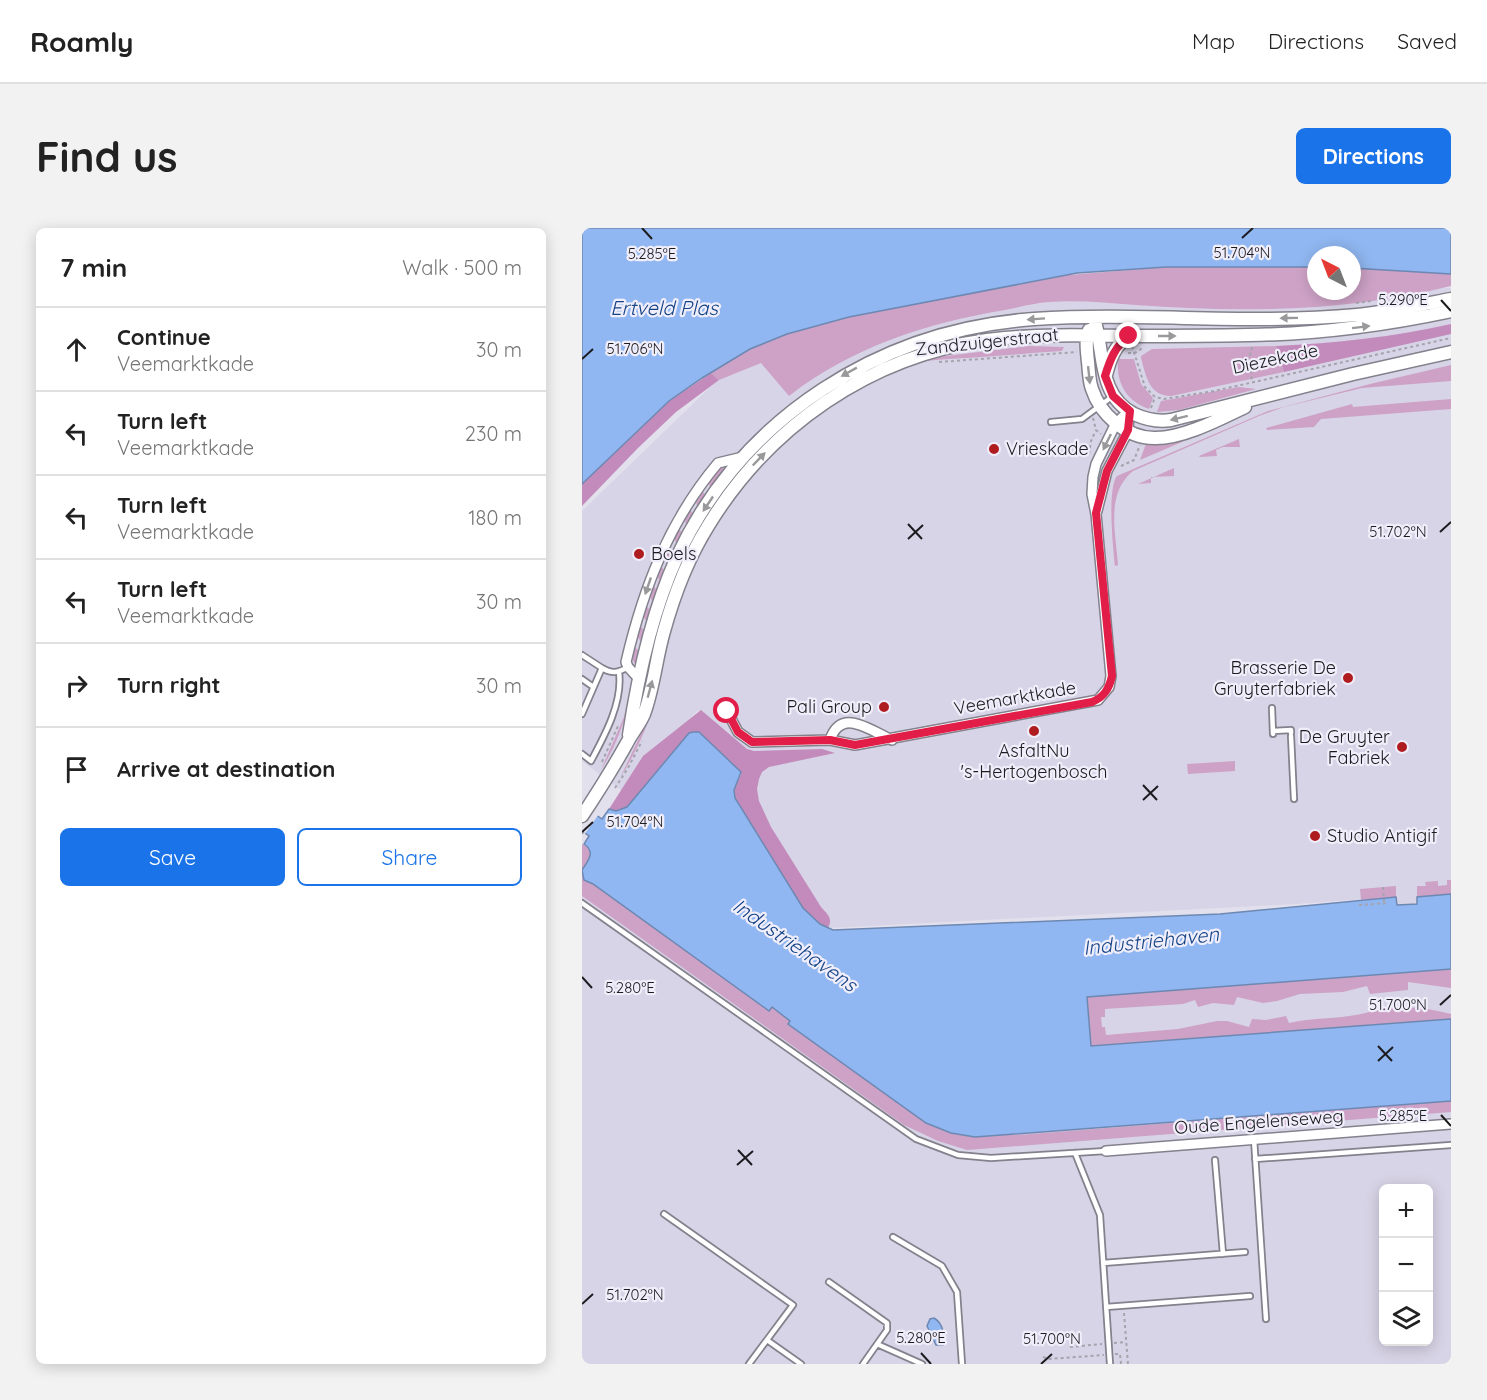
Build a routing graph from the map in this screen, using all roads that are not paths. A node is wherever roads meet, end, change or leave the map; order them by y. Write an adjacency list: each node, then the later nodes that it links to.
1 (1451, 298): 3 (main road, Zandzuigerstraat, one-way to 3)
2 (1451, 311): 5 (main road, Zandzuigerstraat, one-way to 2)
3 (1094, 318): 4 (main road); 15 (main road, Zandzuigerstraat, one-way to 15)
4 (1093, 335): 5 (main road, Zandzuigerstraat); 7 (main road); 10 (main road, one-way to 10); 29 (main road, Zandzuigerstraat, one-way to 4)
5 (1129, 336): 7 (main road)
6 (1451, 352): 8 (main road, Diezekade)
7 (1105, 376): 9 (main road)
8 (1273, 394): 11 (main road, Diezekade, one-way to 11); 14 (main road, Diezekade)
9 (1113, 396): 10 (lane); 11 (main road)
10 (1100, 406): 12 (lane); 13 (main road)
11 (1130, 411): 13 (street, Veemarktkade); 14 (street, Veemarktkade)
12 (1051, 422)
13 (1116, 423): 14 (main road); 16 (street, Veemarktkade, one-way to 16)
14 (1128, 430): 16 (street, Veemarktkade)
15 (743, 457): 19 (street, Zandzuigerstraat, one-way to 19); 22 (main road, Zandzuigerstraat, one-way to 22)
16 (1096, 513): 28 (street, Veemarktkade)
17 (582, 655): 18 (lane)
18 (602, 668): 20 (lane); 23 (lane)
19 (628, 668): 20 (lane); 22 (street)
20 (619, 672): 30 (lane)
21 (582, 679): 23 (lane)
22 (640, 680): 29 (main road, Zandzuigerstraat)
23 (592, 686): 26 (lane)
24 (1272, 708): 31 (lane)
25 (727, 711): 27 (street, Veemarktkade)
26 (582, 714)
27 (830, 740): 28 (street, Veemarktkade); 28 (street)
28 (892, 740)
29 (627, 742): 32 (main road, Zandzuigerstraat)
30 (582, 754)
31 (1294, 799)
32 (585, 811)
33 (582, 903): 38 (lane)
34 (1451, 1124): 35 (street, Oude Engelenseweg)
35 (1254, 1139): 37 (street, Oude Engelenseweg); 39 (lane)
36 (1451, 1145): 39 (lane)
37 (1106, 1151): 38 (lane)
38 (1075, 1153): 45 (lane)
39 (1255, 1159): 49 (lane)
40 (1215, 1160): 44 (lane)
41 (664, 1214): 50 (lane)
42 (893, 1237): 56 (lane)
43 (1245, 1252): 44 (lane)
44 (1222, 1254): 45 (lane)
45 (1103, 1263): 48 (lane)
46 (829, 1282): 51 (lane)
47 (1250, 1296): 48 (lane)
48 (1106, 1307): 57 (lane)
49 (1266, 1319)
50 (767, 1340): 52 (lane); 53 (lane)
51 (877, 1344): 54 (lane); 55 (lane)
52 (749, 1364)
53 (801, 1364)
54 (863, 1364)
55 (922, 1364)
56 (962, 1364)
57 (1110, 1364)

